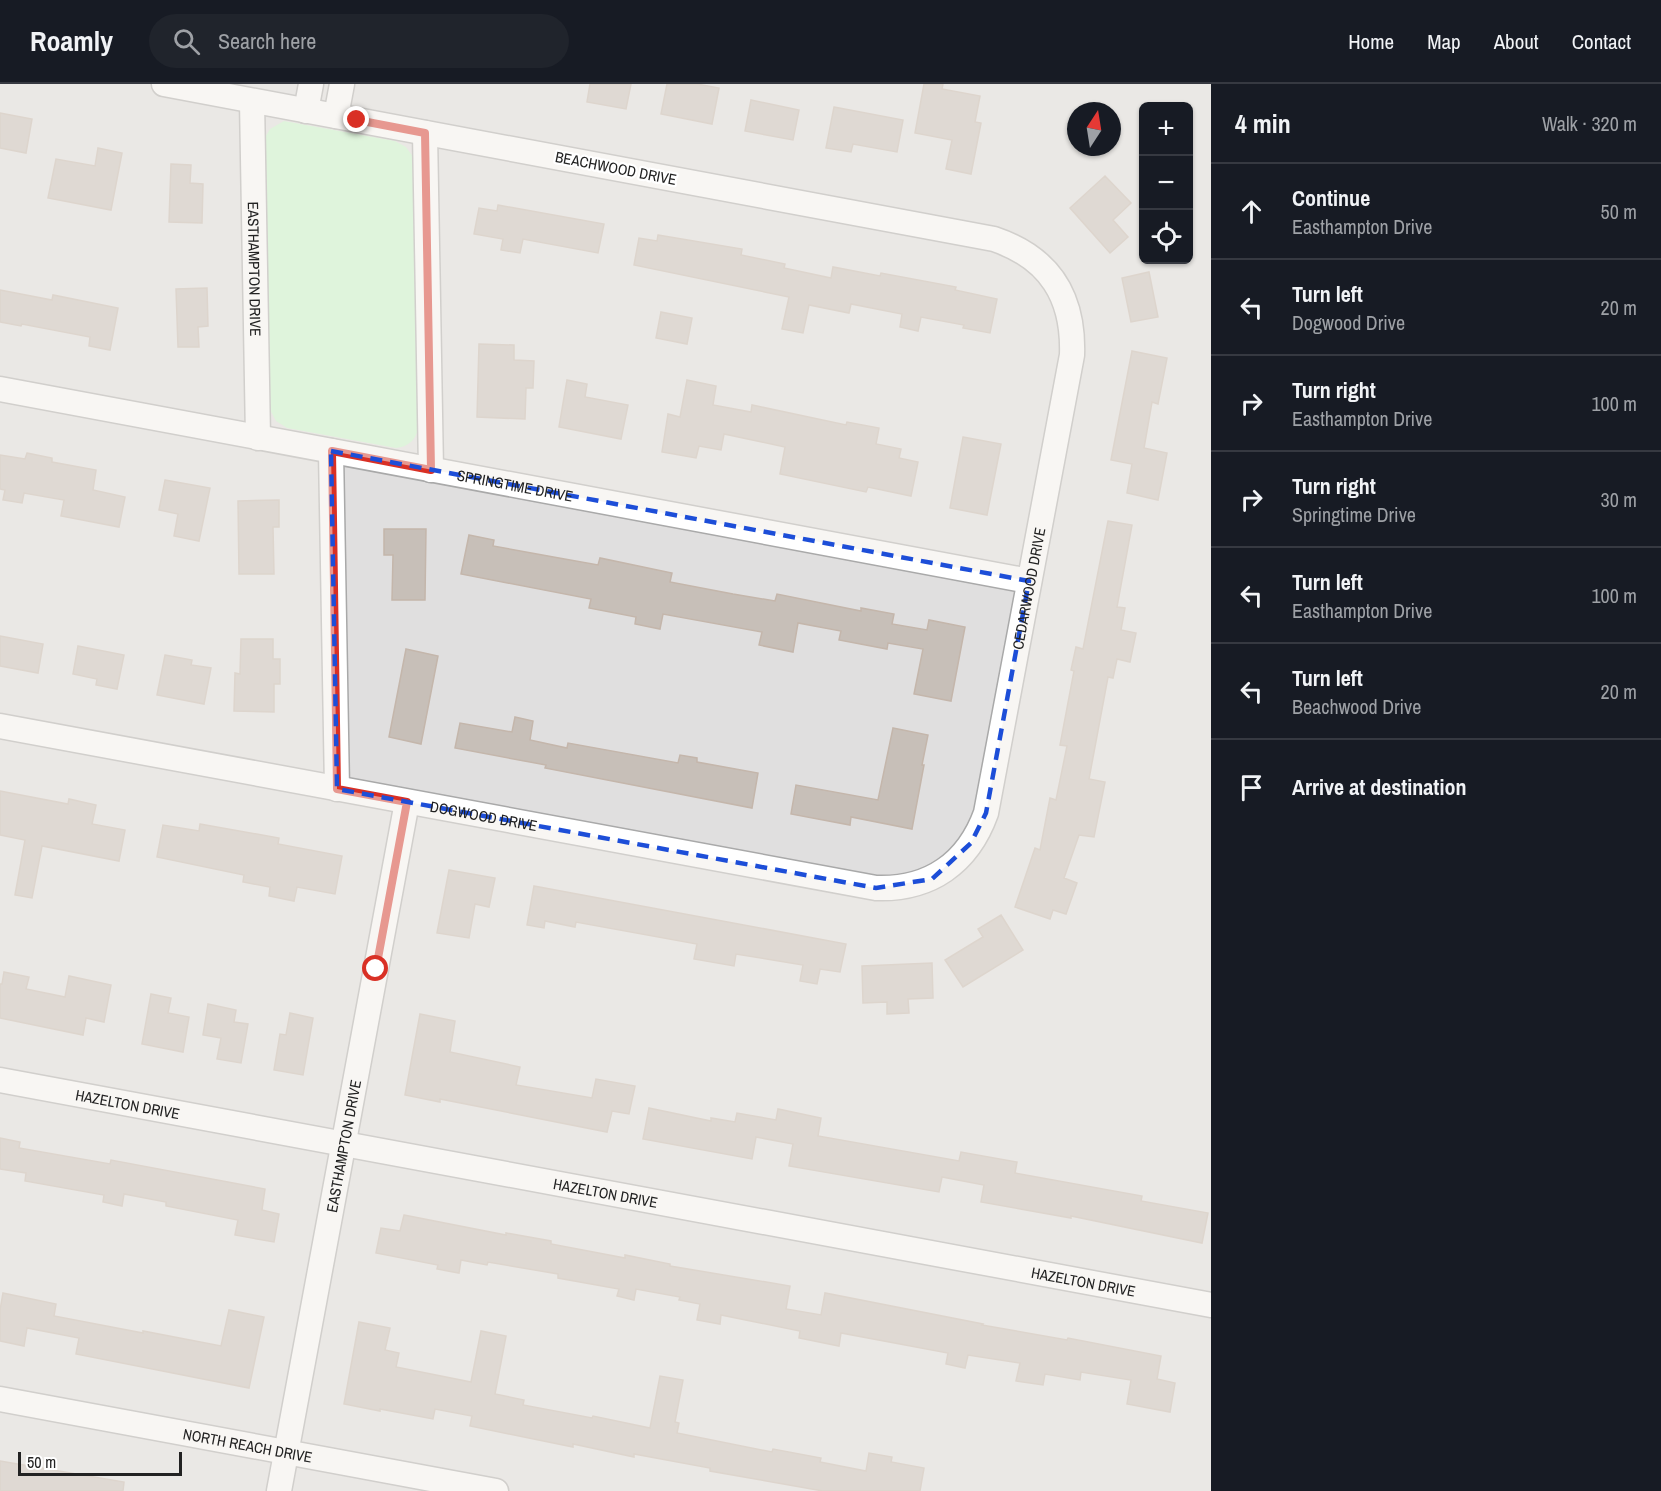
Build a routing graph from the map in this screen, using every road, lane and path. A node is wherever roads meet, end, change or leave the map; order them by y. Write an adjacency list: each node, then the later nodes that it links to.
1 (164, 84): 4 (street, BEACHWOOD DRIVE)
2 (311, 84): 5 (street)
3 (342, 84): 6 (street)
4 (252, 101): 5 (street, BEACHWOOD DRIVE); 10 (street, EASTHAMPTON DRIVE)
5 (306, 111): 6 (street, BEACHWOOD DRIVE)
6 (336, 116): 7 (street, BEACHWOOD DRIVE)
7 (425, 133): 8 (street, BEACHWOOD DRIVE); 12 (street)
8 (1054, 282): 13 (street, CEDARWOOD DRIVE)
9 (0, 389): 10 (street, SPRINGTIME DRIVE)
10 (258, 438): 11 (street, SPRINGTIME DRIVE)
11 (332, 451): 12 (street, SPRINGTIME DRIVE); 15 (street)
12 (431, 470): 13 (street, SPRINGTIME DRIVE)
13 (1029, 581): 17 (street, CEDARWOOD DRIVE)
14 (0, 726): 15 (street, DOGWOOD DRIVE)
15 (337, 789): 16 (street, DOGWOOD DRIVE)
16 (407, 802): 17 (street, DOGWOOD DRIVE); 19 (street, EASTHAMPTON DRIVE)
17 (932, 879)
18 (0, 1080): 19 (street, HAZELTON DRIVE)
19 (343, 1145): 20 (street, HAZELTON DRIVE); 22 (street, EASTHAMPTON DRIVE)
20 (1211, 1305)
21 (0, 1399): 22 (street, NORTH REACH DRIVE)
22 (286, 1452): 23 (street, EASTHAMPTON DRIVE); 24 (street, NORTH REACH DRIVE)
23 (279, 1491)
24 (496, 1491)

